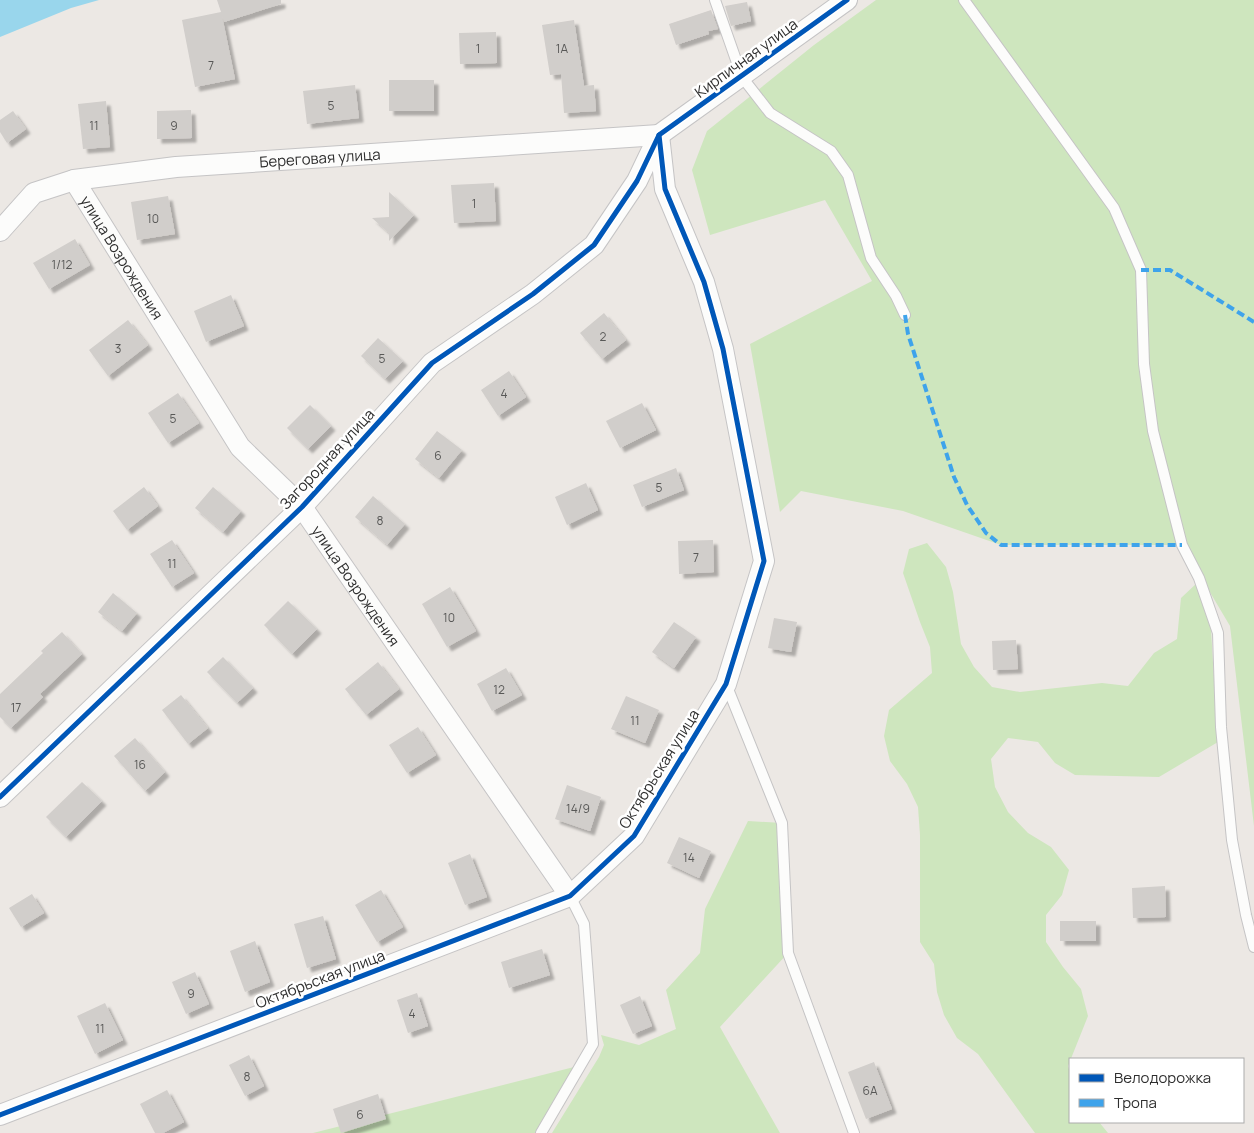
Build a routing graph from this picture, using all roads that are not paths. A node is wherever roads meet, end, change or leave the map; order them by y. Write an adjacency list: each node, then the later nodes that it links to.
1 (715, 0): 4 (lane)
2 (847, 0): 4 (street, Кирпичная улица)
3 (964, 0): 13 (lane)
4 (742, 77): 5 (street, Кирпичная улица); 8 (lane)
5 (659, 135): 6 (street, Береговая улица); 9 (street, Загородная улица); 10 (street, Октябрьская улица)
6 (74, 180): 7 (street, Береговая улица); 9 (street, улица Возрождения)
7 (0, 231)
8 (905, 315)
9 (302, 506): 11 (street, Загородная улица); 12 (street, улица Возрождения)
10 (726, 684): 12 (street, Октябрьская улица); 16 (lane)
11 (0, 797)
12 (570, 896): 14 (street, Октябрьская улица); 15 (lane)
13 (1254, 947)
14 (0, 1115)
15 (541, 1133)
16 (854, 1133)

